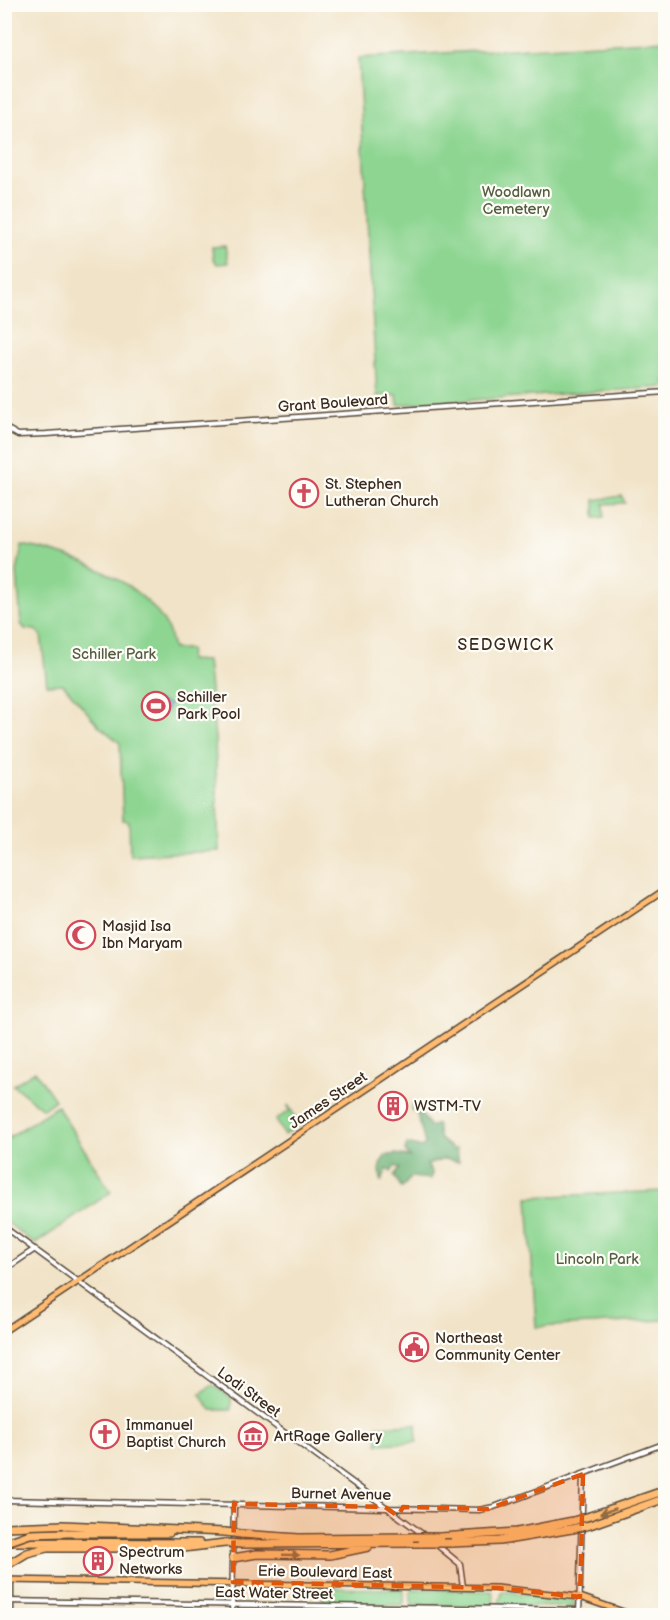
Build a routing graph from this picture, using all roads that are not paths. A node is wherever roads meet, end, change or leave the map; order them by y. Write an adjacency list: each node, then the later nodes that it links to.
1 (666, 393): 2 (street, Grant Boulevard)
2 (4, 427)
3 (666, 889): 7 (main road, James Street)
4 (4, 1227): 5 (street, Lodi Street)
5 (35, 1249): 6 (street); 7 (street, Lodi Street)
6 (4, 1270)
7 (79, 1281): 8 (main road, James Street); 15 (street, Lodi Street)
8 (4, 1331)
9 (666, 1443): 10 (street, Burnet Avenue)
10 (583, 1474): 16 (street, Burnet Avenue); 28 (street)
11 (666, 1490): 19 (highway, one-way to 19, bridge)
12 (4, 1500): 14 (street, Burnet Avenue)
13 (666, 1500): 22 (highway, bridge)
14 (234, 1504): 15 (street, Burnet Avenue); 23 (street)
15 (386, 1507): 16 (street, Burnet Avenue); 17 (street, Lodi Street)
16 (403, 1507): 17 (street)
17 (399, 1517): 27 (street, Lodi Street)
18 (5, 1525): 19 (highway)
19 (63, 1529): 20 (highway, bridge)
20 (5, 1542): 21 (highway, bridge)
21 (225, 1543): 22 (highway, bridge); 24 (highway)
22 (379, 1544): 23 (highway, one-way to 22)
23 (233, 1558): 26 (street)
24 (4, 1567)
25 (7, 1578): 26 (main road, Erie Boulevard East); 30 (street)
26 (233, 1582): 27 (main road, Erie Boulevard East); 31 (street)
27 (463, 1587): 28 (main road, Erie Boulevard East)
28 (580, 1597): 32 (street); 35 (main road, Erie Boulevard East)
29 (4, 1601): 30 (street, East Water Street)
30 (11, 1601): 31 (street, East Water Street); 33 (street)
31 (232, 1604): 32 (street, East Water Street); 34 (street)
32 (579, 1613)
33 (10, 1616)
34 (232, 1616)
35 (635, 1616)

